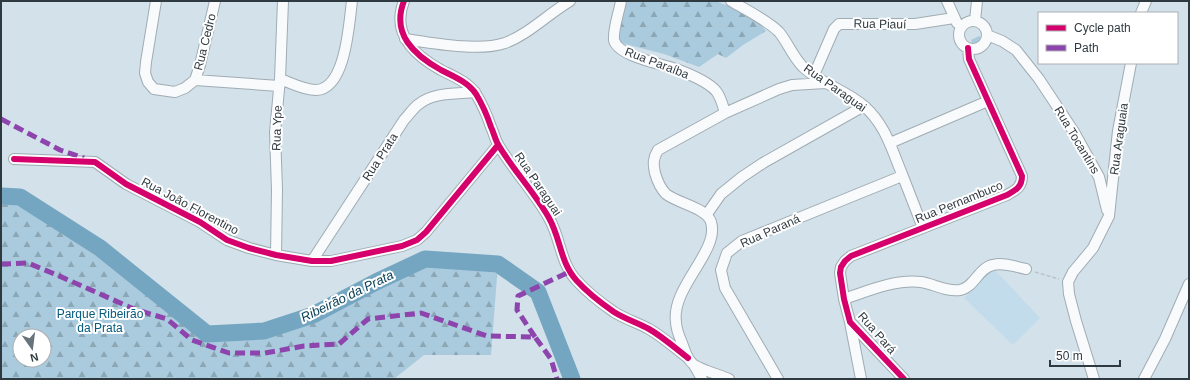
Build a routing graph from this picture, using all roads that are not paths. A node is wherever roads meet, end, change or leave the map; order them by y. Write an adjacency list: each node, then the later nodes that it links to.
1 (156, 1): 21 (street, Rua Cedro)
2 (215, 1): 21 (street, Rua Cedro)
3 (283, 1): 22 (street, Rua Ype)
4 (352, 1): 22 (street)
5 (570, 1): 17 (street)
6 (621, 1): 27 (street, Rua Paraíba)
7 (731, 1): 20 (street, Rua Paraguai)
8 (947, 1): 13 (street)
9 (977, 1): 14 (street)
10 (1146, 1): 12 (street)
11 (402, 3): 17 (street)
12 (1141, 12)
13 (954, 18): 15 (street); 20 (street, Rua Piauí)
14 (975, 21): 15 (street); 16 (street)
15 (960, 30): 18 (street)
16 (987, 35): 18 (street); 33 (street, Rua Tocantins)
17 (404, 39): 24 (street, Rua Paraguai)
18 (968, 48): 25 (street, Rua Pernambuco)
19 (1131, 64): 33 (street, Rua Araguaia)
20 (814, 75): 23 (street, Rua Paraguai)
21 (195, 80): 22 (street)
22 (279, 83): 35 (street, Rua Ype)
23 (825, 83): 26 (street, Rua Paraguai); 27 (street)
24 (474, 92): 29 (street, Rua Paraguai); 36 (street, Rua Prata)
25 (988, 101): 28 (street); 34 (street, Rua Pernambuco)
26 (864, 106): 28 (street, Rua Paraguai); 32 (street)
27 (725, 113): 32 (street)
28 (890, 143): 31 (street, Rua Paraguai)
29 (498, 145): 36 (street, Rua João Florentino); 42 (street, Rua Paraguai)
30 (14, 159): 35 (street, Rua João Florentino)
31 (902, 176): 34 (street, Rua Paraguai); 46 (street, Rua Paraná)
32 (707, 214): 42 (street)
33 (1109, 216): 43 (street)
34 (923, 228): 38 (street, Rua Pernambuco)
35 (276, 255): 36 (street, Rua João Florentino)
36 (312, 261)
37 (1026, 269): 40 (street)
38 (840, 273): 40 (street, Rua Pará)
39 (1189, 284): 49 (street)
40 (844, 299): 41 (street, Rua Pará)
41 (850, 322): 47 (street); 48 (street, Rua Pará)
42 (691, 362): 44 (street); 45 (street)
43 (1094, 377)
44 (702, 379)
45 (729, 379)
46 (778, 379)
47 (861, 379)
48 (904, 379)
49 (1144, 379)

